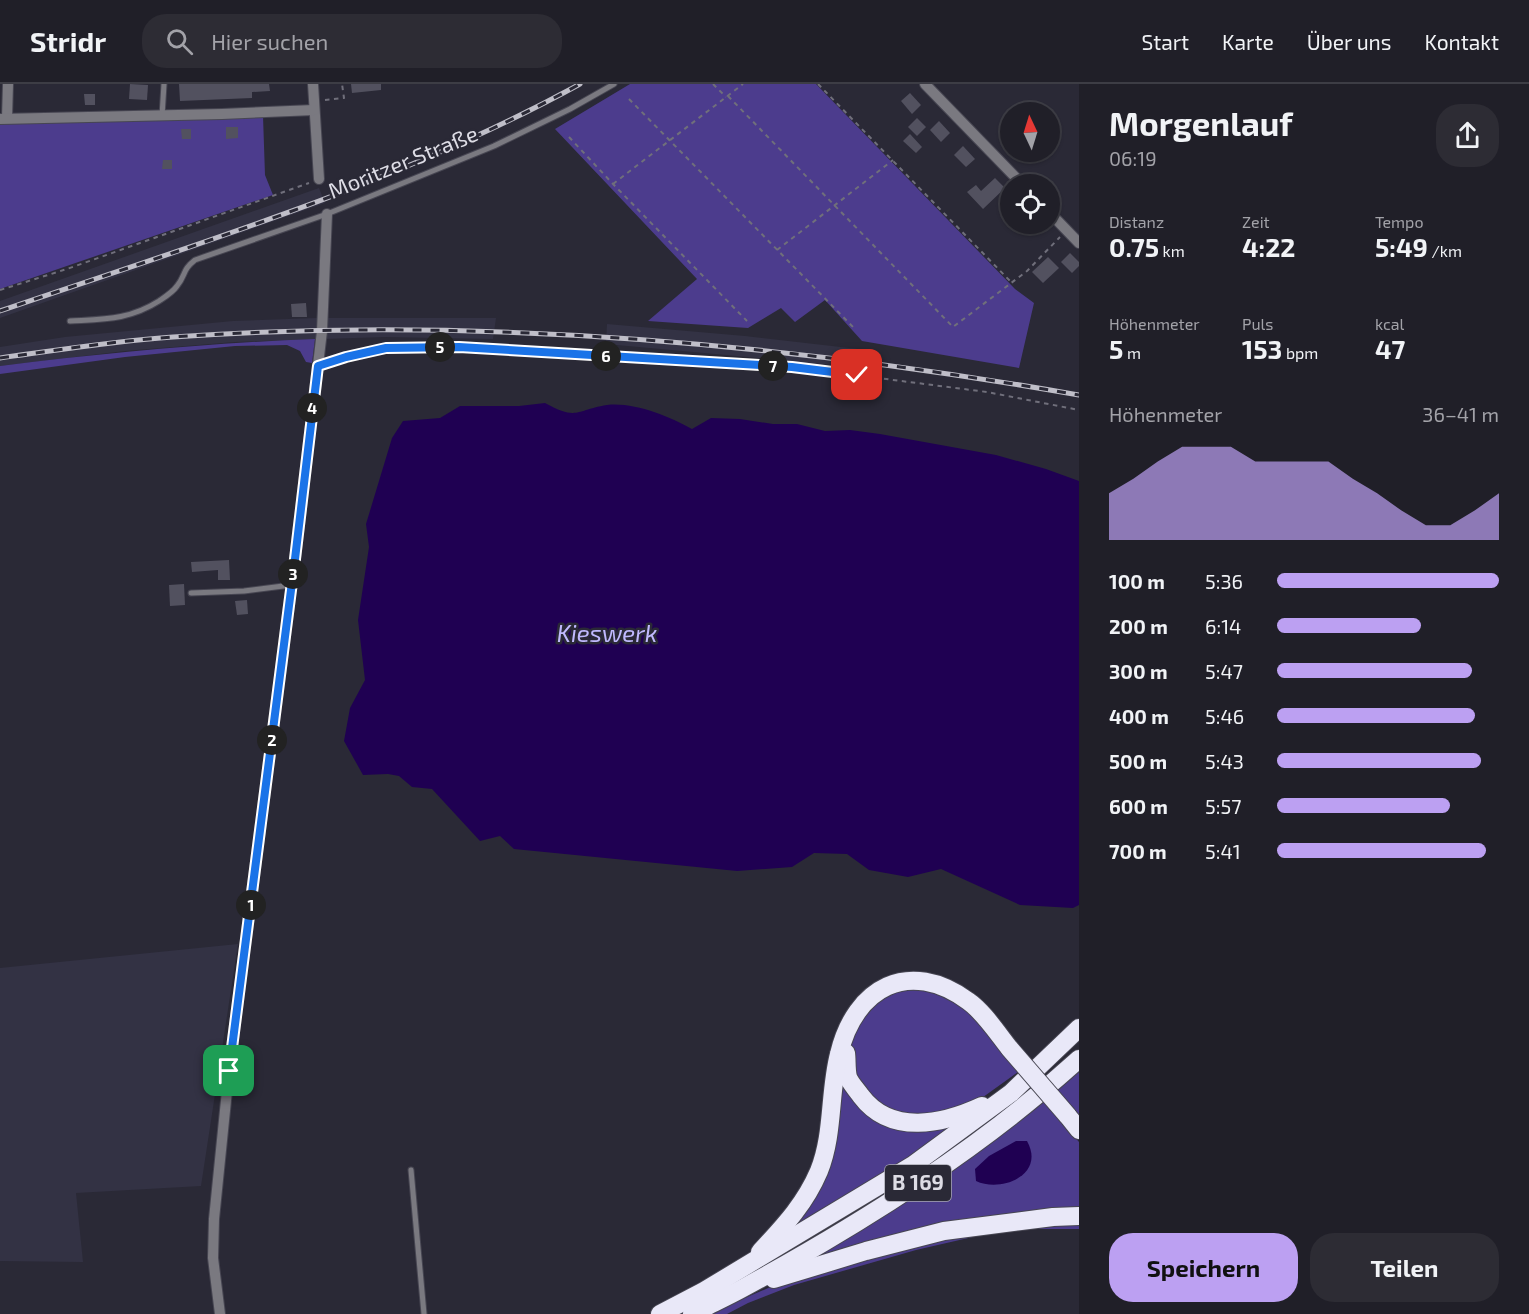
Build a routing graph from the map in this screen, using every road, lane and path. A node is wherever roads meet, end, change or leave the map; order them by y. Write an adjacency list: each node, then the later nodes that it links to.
1 (8, 84): 14 (street)
2 (164, 84): 13 (lane)
3 (313, 84): 12 (street, Moritzer Straße)
4 (342, 84): 12 (path)
5 (614, 84): 22 (lane, Moritzer Straße)
6 (713, 84): 10 (path)
7 (743, 84): 10 (path)
8 (818, 84): 17 (path)
9 (925, 84): 18 (street)
10 (727, 97): 16 (path); 21 (path)
11 (629, 99): 16 (path)
12 (314, 105): 13 (street); 19 (street, Moritzer Straße)
13 (162, 116): 14 (street)
14 (3, 119)
15 (569, 137): 20 (path)
16 (670, 141): 20 (path); 26 (path)
17 (893, 160): 21 (path); 27 (path)
18 (1012, 174)
19 (319, 179): 28 (path)
20 (613, 184): 30 (path)
21 (834, 205): 26 (path); 27 (path)
22 (327, 214): 29 (lane); 32 (street, Moritzer Straße)
23 (1060, 224): 24 (street)
24 (1066, 230): 25 (street); 27 (path)
25 (1079, 243)
26 (777, 250): 31 (path)
27 (1012, 283)
28 (0, 290)
29 (70, 321)
30 (747, 321)
31 (856, 330)
32 (318, 366): 33 (path); 34 (street, Moritzer Straße)
33 (1079, 410)
34 (292, 585): 35 (lane); 45 (street, Moritzer Straße)
35 (191, 593)
36 (1079, 1028): 39 (highway, B 169)
37 (845, 1038): 39 (highway, B 169); 40 (highway, B 169, bridge); 43 (highway, B 169)
38 (1079, 1059): 44 (highway, B 169)
39 (1011, 1093): 43 (highway, B 169)
40 (1079, 1130)
41 (411, 1170): 46 (lane)
42 (1079, 1216): 44 (highway, B 169)
43 (746, 1266): 47 (highway, B 169)
44 (744, 1288): 48 (highway, B 169)
45 (220, 1314)
46 (424, 1314)
47 (660, 1314)
48 (692, 1314)

